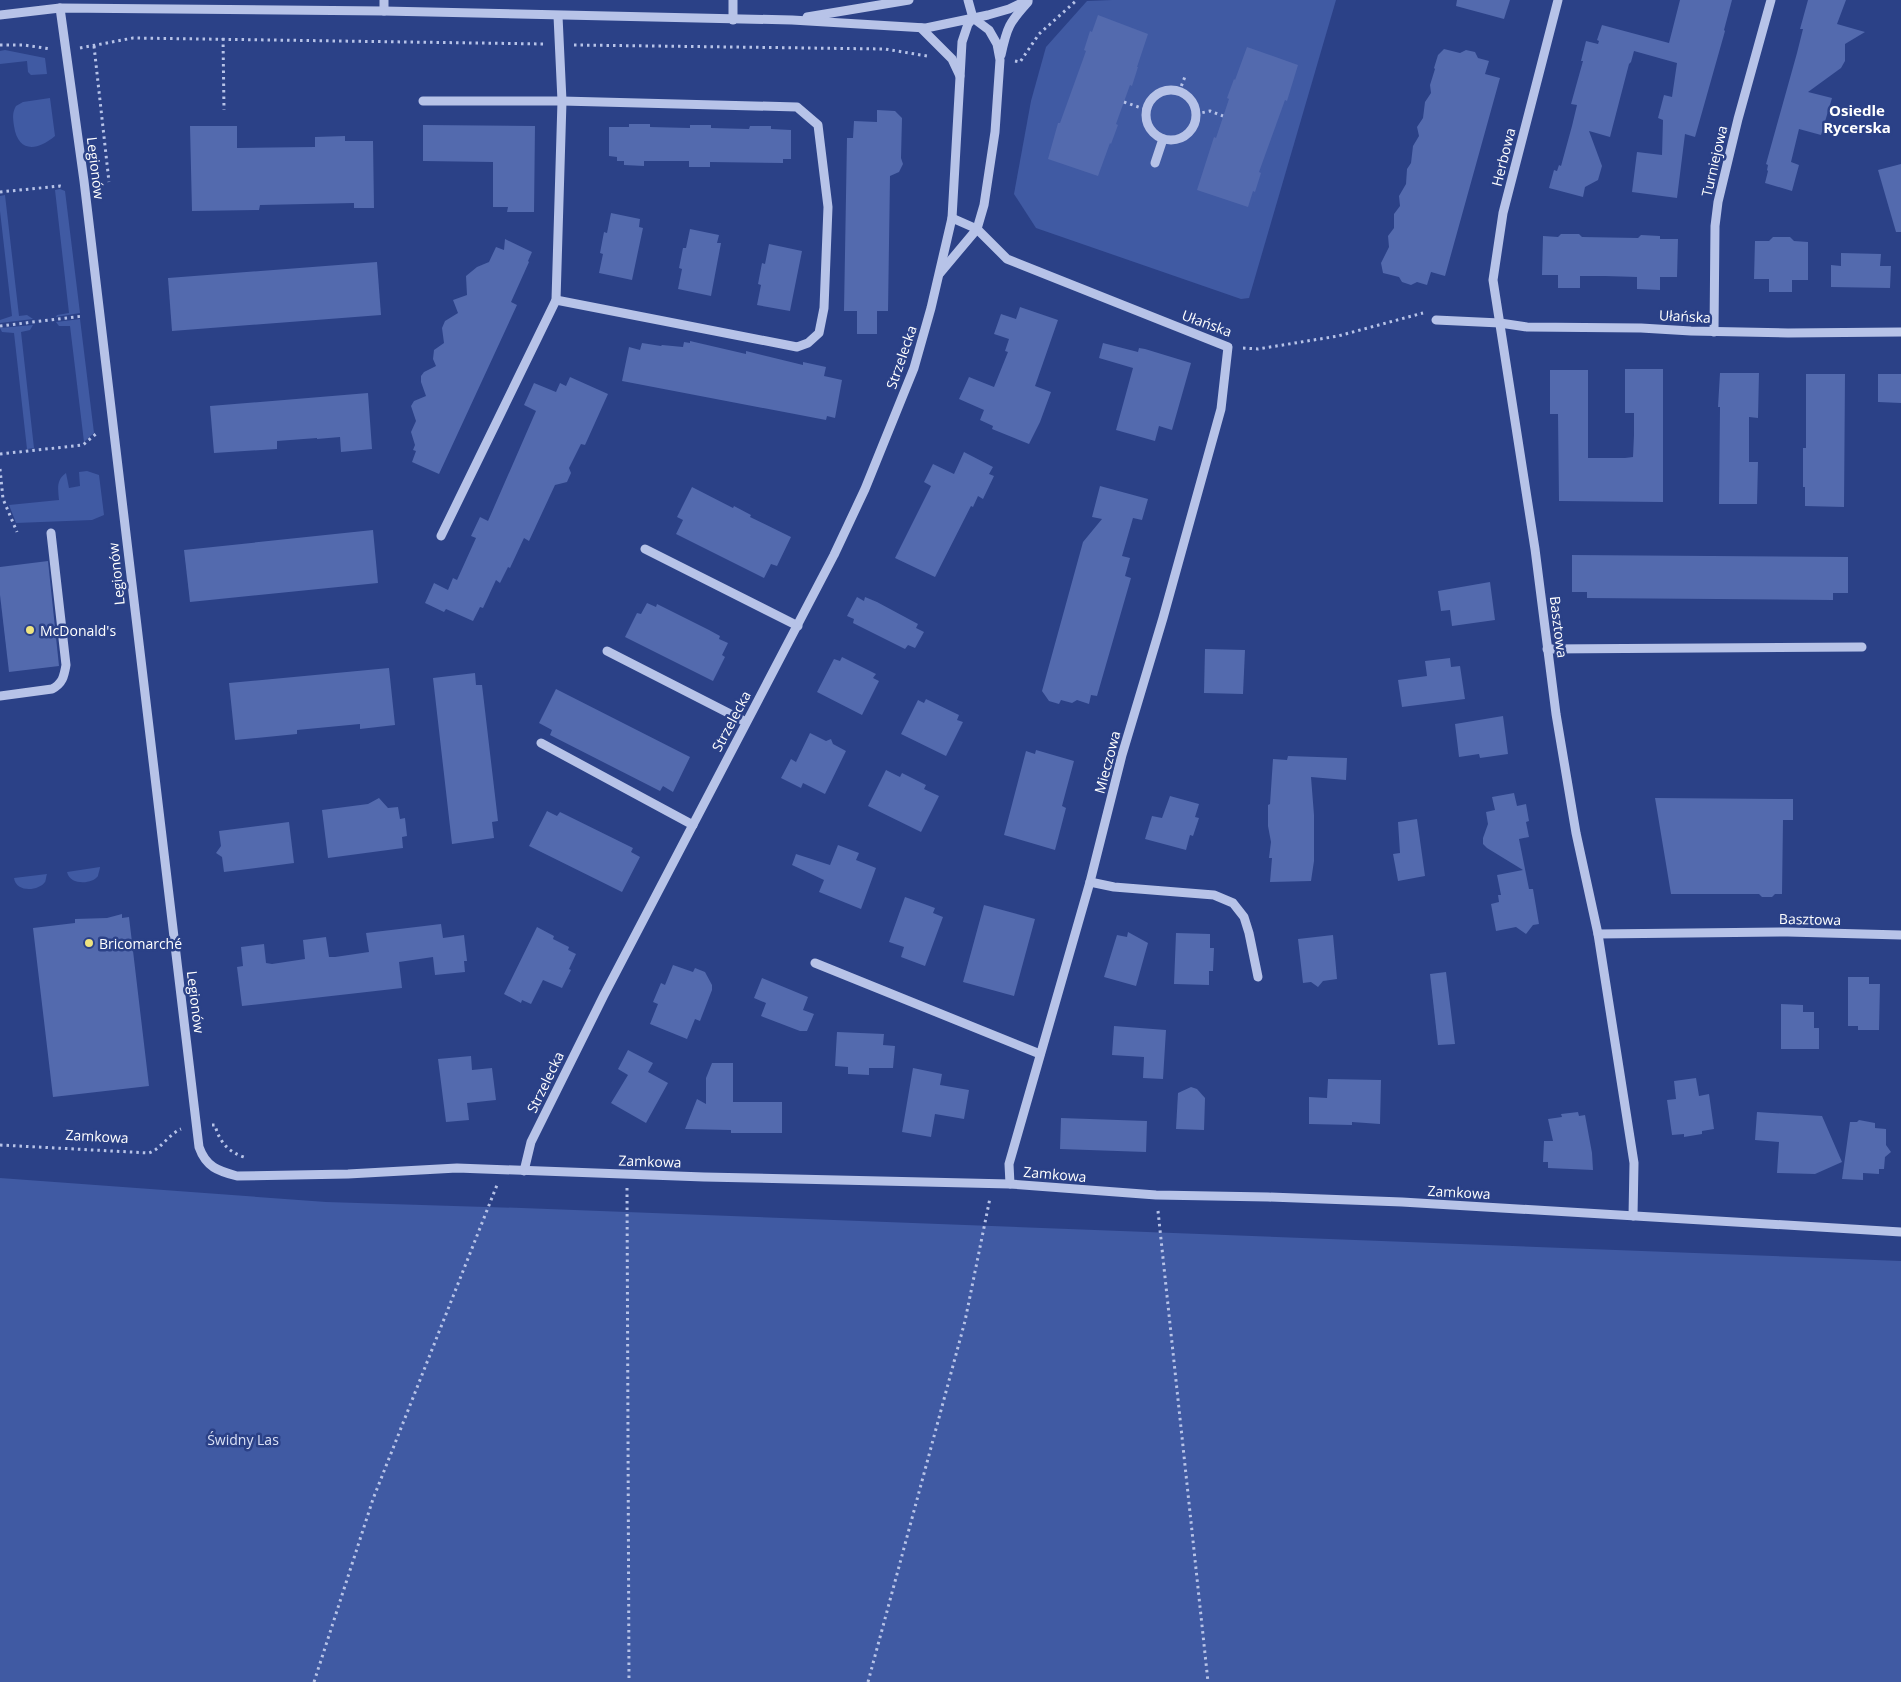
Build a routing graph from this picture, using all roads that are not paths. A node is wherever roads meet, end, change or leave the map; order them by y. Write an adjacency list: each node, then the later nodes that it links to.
1 (384, 0): 9 (street)
2 (733, 0): 13 (street)
3 (909, 0): 14 (street)
4 (968, 0): 12 (street)
5 (1029, 0): 12 (street); 16 (street, Strzelecka)
6 (1558, 0): 27 (street, Herbowa)
7 (1771, 0): 28 (street, Turniejowa)
8 (60, 8): 9 (street); 10 (street); 48 (street, Legionów)
9 (384, 11): 11 (street)
10 (0, 15)
11 (558, 16): 13 (street); 19 (street)
12 (973, 18): 15 (street); 16 (street, Strzelecka); 17 (street, Strzelecka)
13 (733, 20): 14 (street)
14 (792, 20): 15 (street)
15 (921, 28): 17 (street)
16 (1000, 60): 23 (street, Strzelecka)
17 (962, 79): 22 (street, Strzelecka)
18 (423, 101): 19 (street)
19 (562, 101): 25 (street); 25 (street)
20 (1163, 139): 20 (street); 21 (street)
21 (1155, 163)
22 (952, 218): 23 (street, Ułańska); 24 (street, Strzelecka)
23 (977, 229): 24 (street, Strzelecka); 30 (street, Ułańska)
24 (938, 275): 34 (street, Strzelecka)
25 (556, 300): 32 (street)
26 (1434, 316): 27 (street, Ułańska)
27 (1500, 323): 28 (street, Ułańska); 36 (street, Basztowa)
28 (1714, 332): 29 (street, Ułańska)
29 (1901, 332)
30 (1228, 347): 42 (street, Mieczowa)
31 (50, 533): 38 (street)
32 (441, 536)
33 (645, 549): 34 (street)
34 (798, 626): 39 (street, Strzelecka)
35 (1862, 647): 36 (street)
36 (1547, 649): 43 (street, Basztowa)
37 (607, 652): 39 (street)
38 (0, 696)
39 (746, 722): 41 (street, Strzelecka)
40 (541, 743): 41 (street)
41 (693, 825): 49 (street, Strzelecka)
42 (1090, 882): 46 (street); 47 (street, Mieczowa)
43 (1598, 934): 44 (street, Basztowa); 51 (street, Basztowa)
44 (1901, 935)
45 (815, 963): 47 (street)
46 (1258, 977)
47 (1040, 1054): 50 (street, Mieczowa)
48 (208, 1165): 49 (street, Zamkowa)
49 (524, 1171): 50 (street, Zamkowa)
50 (1010, 1184): 51 (street, Zamkowa)
51 (1633, 1216): 52 (street, Zamkowa)
52 (1901, 1232)

